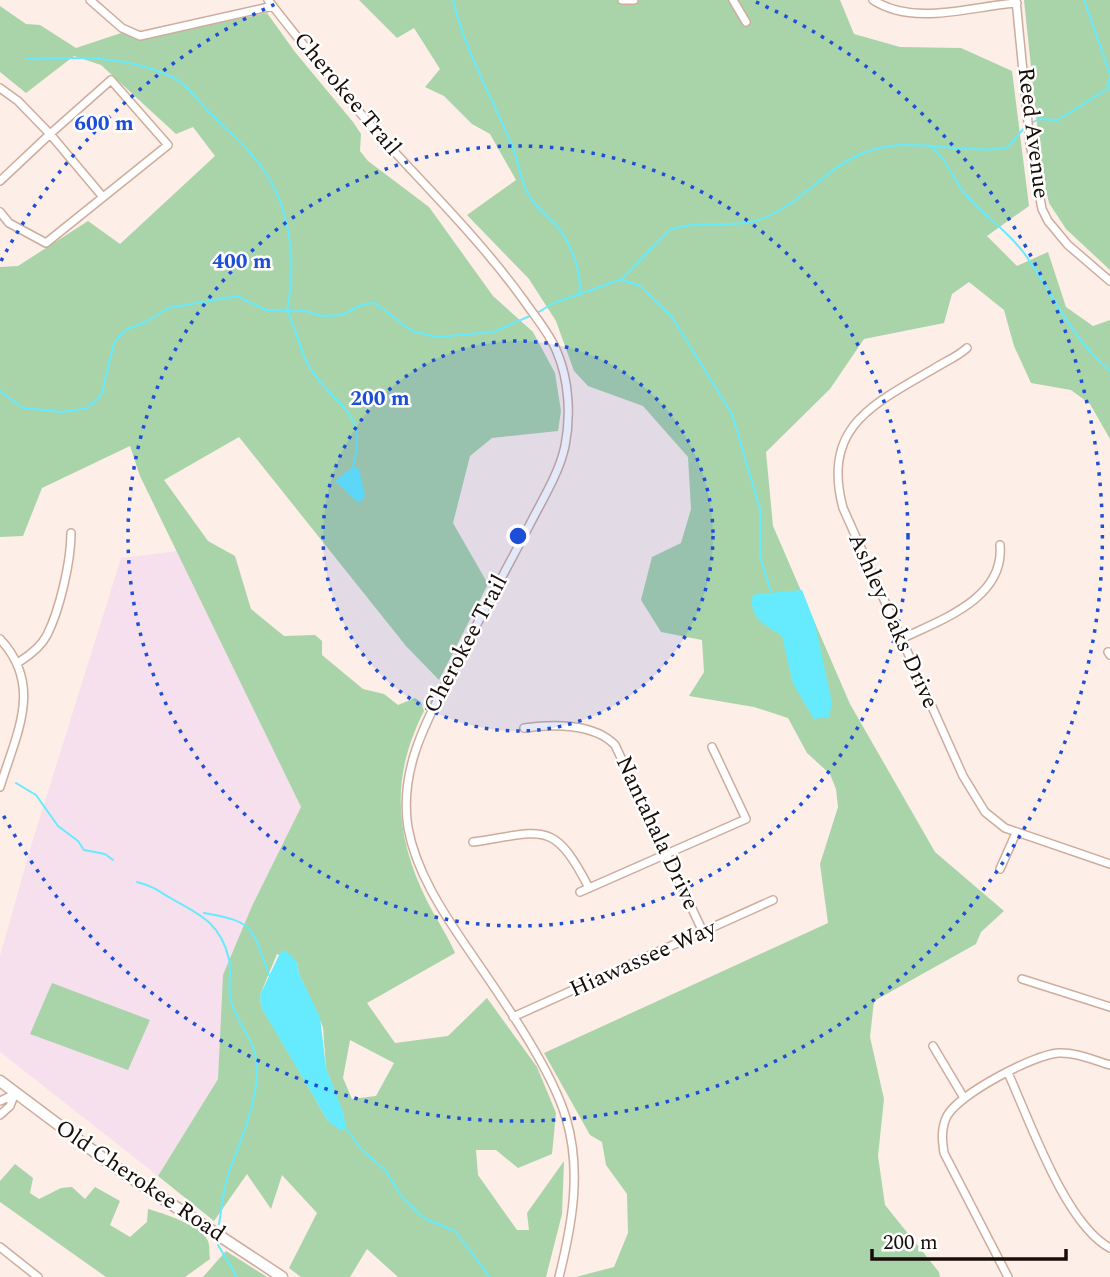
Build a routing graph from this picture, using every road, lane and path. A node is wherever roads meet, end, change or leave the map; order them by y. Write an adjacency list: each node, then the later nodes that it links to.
1 (90, 0): 7 (street)
2 (622, 0): 3 (street)
3 (634, 0)
4 (733, 0): 8 (street)
5 (873, 0): 6 (street)
6 (1016, 1): 14 (street, Reed Avenue)
7 (271, 3): 35 (street, Cherokee Trail)
8 (746, 22)
9 (0, 88): 10 (street)
10 (50, 135): 11 (street); 12 (street); 12 (street)
11 (0, 181)
12 (103, 197): 13 (street)
13 (0, 212)
14 (1110, 281)
15 (967, 348): 19 (street, Ashley Oaks Drive)
16 (71, 533): 20 (street)
17 (1000, 545): 19 (street)
18 (0, 639): 20 (street)
19 (901, 639): 24 (street, Ashley Oaks Drive)
20 (19, 662): 23 (street)
21 (524, 728): 26 (street, Nantahala Drive)
22 (712, 747): 26 (street)
23 (0, 787)
24 (1016, 833): 27 (street, Ashley Oaks Drive); 28 (street)
25 (472, 842): 29 (street)
26 (667, 853): 29 (street); 32 (street, Nantahala Drive)
27 (1110, 864)
28 (1000, 869)
29 (589, 888): 30 (street)
30 (580, 892)
31 (773, 900): 32 (street, Hiawassee Way)
32 (703, 932): 35 (street, Hiawassee Way)
33 (1022, 979): 34 (street)
34 (1110, 1007)
35 (513, 1017): 48 (street, Cherokee Trail)
36 (933, 1046): 41 (street)
37 (1110, 1065): 38 (street)
38 (1008, 1073): 41 (street); 45 (street)
39 (0, 1081): 40 (street, Old Cherokee Road)
40 (15, 1093): 42 (street); 43 (street); 47 (street, Old Cherokee Road)
41 (964, 1098): 49 (street)
42 (0, 1101)
43 (0, 1115)
44 (0, 1247): 46 (street)
45 (1110, 1248)
46 (38, 1277)
47 (282, 1277)
48 (559, 1277)
49 (1008, 1277)

